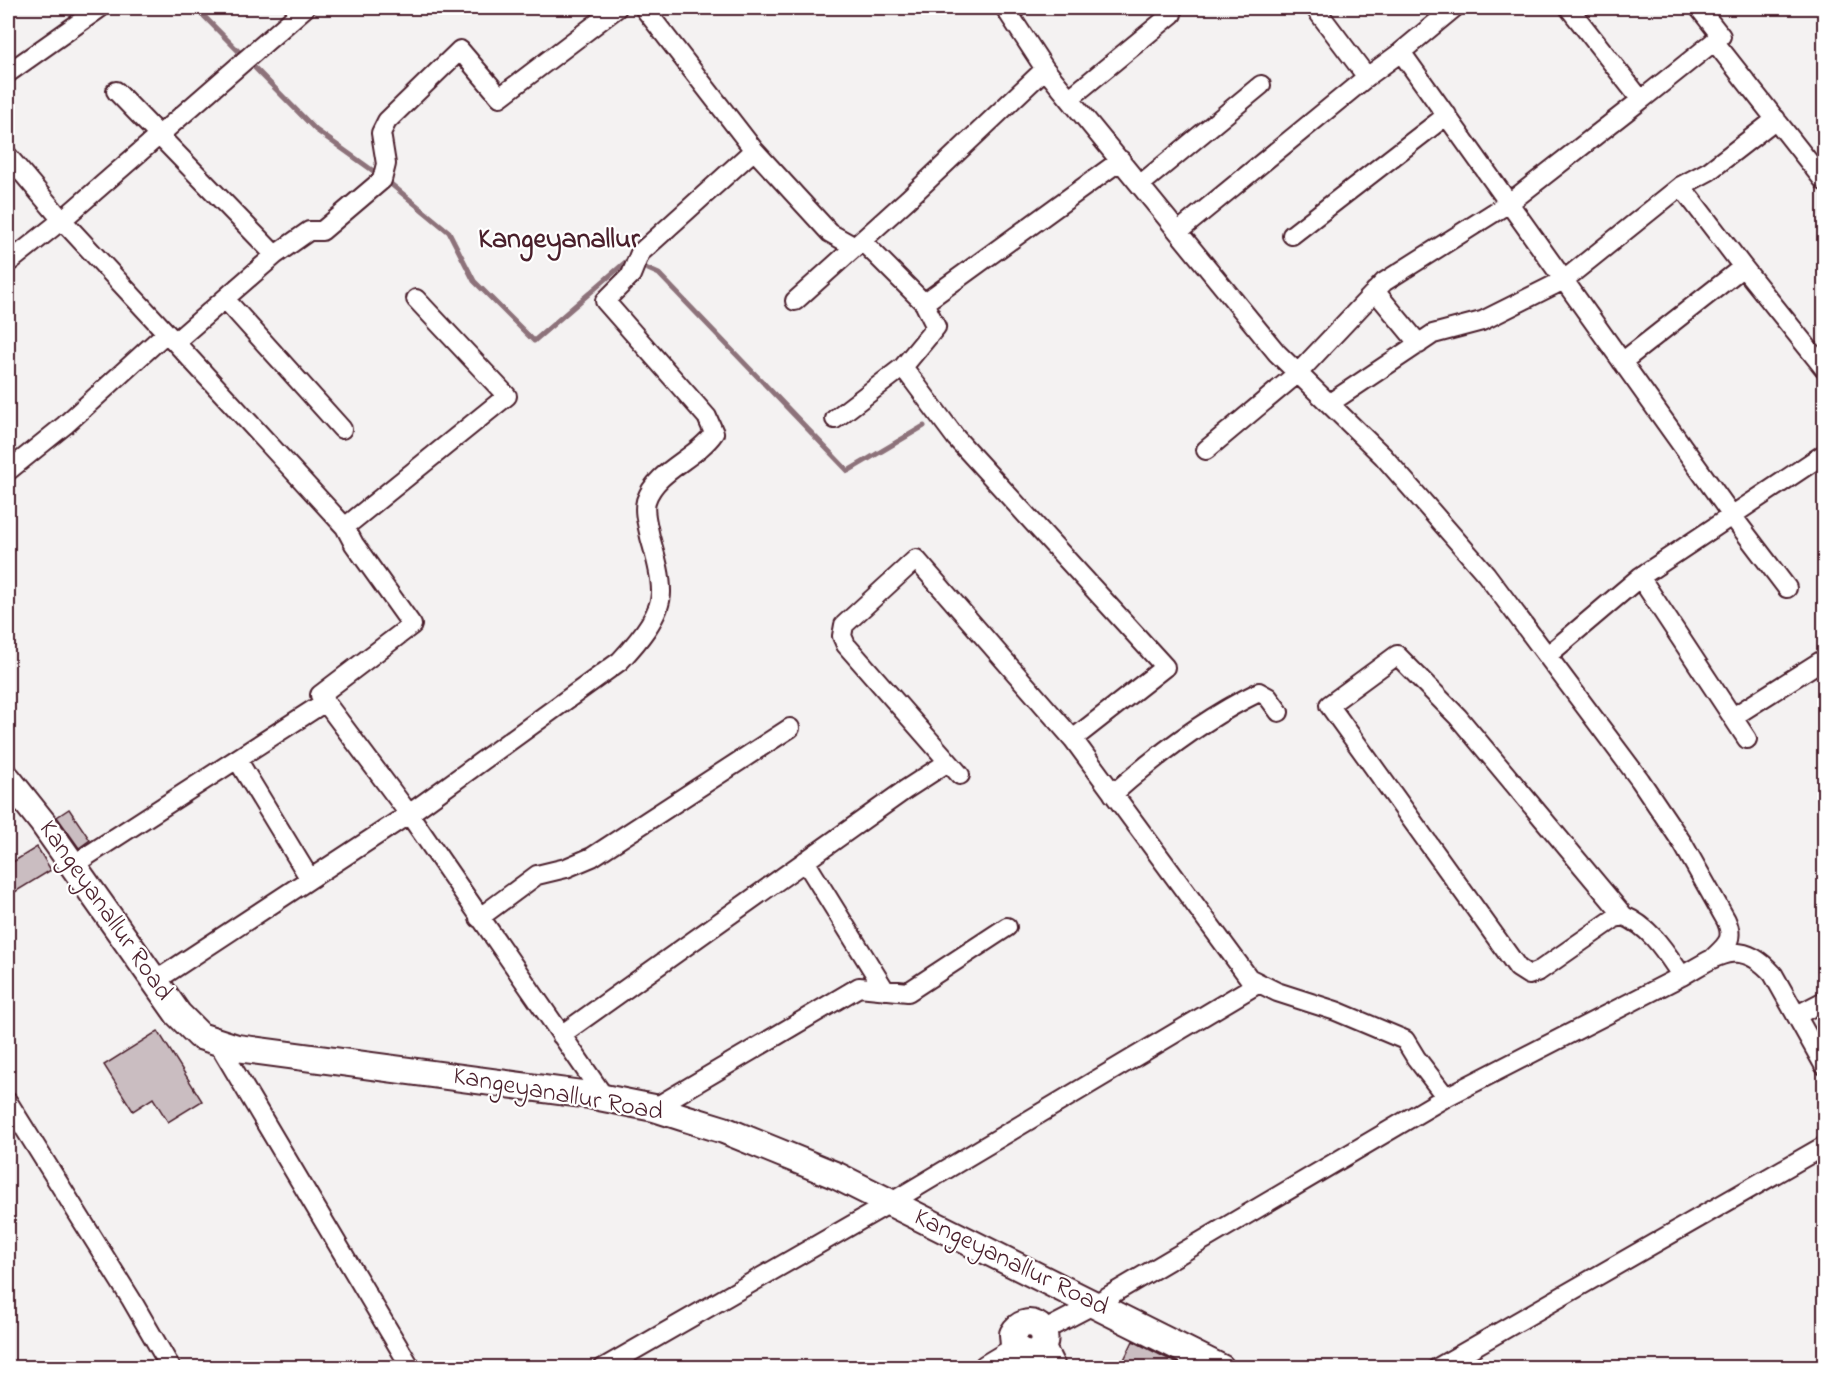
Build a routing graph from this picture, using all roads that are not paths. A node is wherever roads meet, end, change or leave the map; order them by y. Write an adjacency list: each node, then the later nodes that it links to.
1 (100, 8): 14 (street)
2 (305, 8): 22 (street)
3 (617, 8): 34 (street)
4 (644, 8): 23 (street)
5 (1005, 8): 13 (street)
6 (1167, 8): 18 (street)
7 (1315, 8): 15 (street)
8 (1569, 8): 19 (street)
9 (1699, 8): 11 (street)
10 (1446, 10): 12 (street)
11 (1713, 41): 19 (street); 21 (street)
12 (1401, 52): 15 (street); 20 (street)
13 (1045, 69): 18 (street); 33 (street)
14 (8, 73)
15 (1367, 77): 31 (street)
16 (1261, 85): 27 (street)
17 (116, 91): 22 (street)
18 (1070, 98): 25 (street)
19 (1641, 100): 29 (street)
20 (1447, 116): 29 (street); 32 (street)
21 (1776, 119): 26 (street); 28 (street)
22 (160, 134): 30 (street); 34 (street)
23 (754, 150): 33 (street); 70 (street)
24 (8, 156): 30 (street)
25 (1121, 160): 27 (street); 42 (street)
26 (1824, 181)
27 (1141, 184): 31 (street)
28 (1681, 186): 36 (street); 37 (street)
29 (1509, 203): 37 (street); 38 (street)
30 (62, 220): 35 (street); 43 (street)
31 (1179, 231): 48 (street)
32 (1292, 235)
33 (859, 244): 41 (street); 42 (street)
34 (276, 255): 39 (street)
35 (8, 263)
36 (1743, 267): 45 (street); 47 (street)
37 (1564, 280): 44 (street); 45 (street)
38 (1375, 291): 44 (street); 48 (street)
39 (225, 299): 43 (street); 51 (street)
40 (416, 299): 56 (street)
41 (795, 301)
42 (924, 303): 46 (street)
43 (170, 338): 54 (street); 56 (street)
44 (1419, 344): 49 (street)
45 (1622, 362): 55 (street)
46 (903, 367): 50 (street); 65 (street)
47 (1824, 368)
48 (1298, 373): 49 (street); 52 (street)
49 (1330, 403): 59 (street)
50 (835, 419)
51 (342, 429)
52 (1206, 450)
53 (1824, 454): 55 (street)
54 (8, 471)
55 (1733, 517): 57 (street); 58 (street)
56 (345, 527): 61 (street)
57 (1640, 577): 59 (street); 63 (street)
58 (1787, 588)
59 (1548, 655): 77 (street)
60 (1824, 659): 63 (street)
61 (325, 702): 67 (street); 70 (street)
62 (1279, 712): 69 (street)
63 (1733, 717): 66 (street)
64 (789, 728): 75 (street)
65 (1073, 739): 69 (street); 71 (street)
66 (1747, 739)
67 (237, 759): 72 (street); 73 (street)
68 (8, 779): 72 (street, Kangeyanallur Road)
69 (1113, 794): 80 (street)
70 (409, 814): 73 (street); 75 (street)
71 (806, 861): 81 (street); 84 (street)
72 (73, 865): 79 (street, Kangeyanallur Road)
73 (310, 879): 79 (street)
74 (1624, 915): 74 (street); 78 (street)
75 (479, 918): 84 (street)
76 (1007, 927): 81 (street)
77 (1713, 958): 78 (street); 83 (street)
78 (1682, 976): 87 (street)
79 (155, 981): 85 (street, Kangeyanallur Road)
80 (1259, 982): 87 (street); 92 (street)
81 (885, 990): 90 (street)
82 (1824, 1001): 83 (street)
83 (1797, 1015): 86 (street)
84 (561, 1035): 88 (street)
85 (218, 1043): 88 (street, Kangeyanallur Road); 96 (street)
86 (1824, 1065)
87 (1446, 1097): 93 (street)
88 (605, 1098): 90 (street, Kangeyanallur Road)
89 (8, 1102): 95 (street)
90 (654, 1108): 92 (street, Kangeyanallur Road)
91 (1824, 1146): 100 (street)
92 (890, 1203): 93 (street, Kangeyanallur Road); 97 (street)
93 (1095, 1304): 94 (street); 99 (street, Kangeyanallur Road)
94 (1038, 1353): 98 (street)
95 (171, 1368)
96 (411, 1368)
97 (603, 1368)
98 (987, 1368)
99 (1221, 1368)
100 (1437, 1368)

